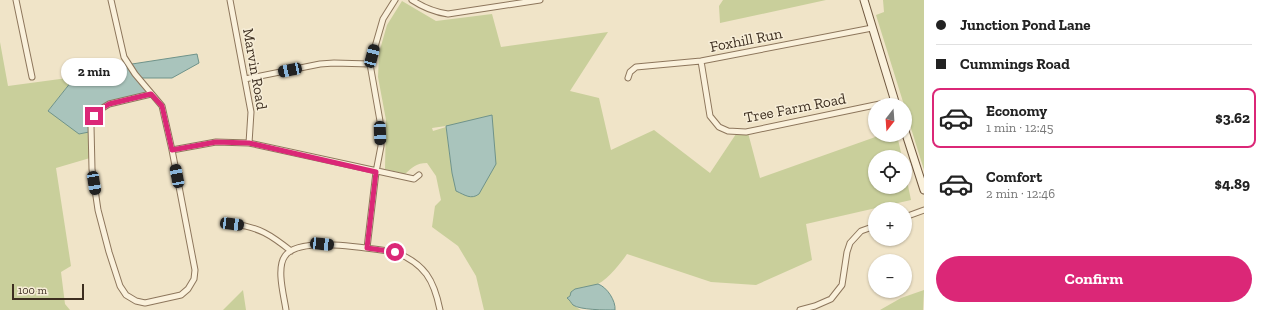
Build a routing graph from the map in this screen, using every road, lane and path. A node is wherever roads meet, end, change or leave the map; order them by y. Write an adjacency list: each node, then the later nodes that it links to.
1 (16, 0): 11 (street)
2 (111, 0): 14 (street)
3 (232, 0): 13 (street, Marvin Road)
4 (395, 0): 10 (street)
5 (412, 0): 6 (street)
6 (540, 0)
7 (864, 0): 8 (street)
8 (872, 28): 9 (street, Foxhill Run); 15 (street)
9 (701, 60): 12 (street, Foxhill Run); 16 (street, Tree Farm Road)
10 (370, 64): 13 (street); 20 (street)
11 (32, 77)
12 (628, 78)
13 (245, 79): 18 (street, Marvin Road)
14 (151, 94): 19 (street); 19 (street)
15 (893, 98)
16 (868, 106)
17 (909, 142): 22 (street)
18 (249, 143): 19 (street); 20 (street)
19 (172, 150)
20 (376, 172): 21 (street); 27 (street)
21 (419, 175)
22 (924, 190)
23 (924, 210): 24 (street)
24 (912, 214)
25 (232, 224): 28 (street)
26 (868, 228): 31 (street)
27 (367, 248): 28 (street); 30 (street)
28 (291, 251): 29 (street)
29 (286, 310)
30 (440, 310)
31 (800, 310)

